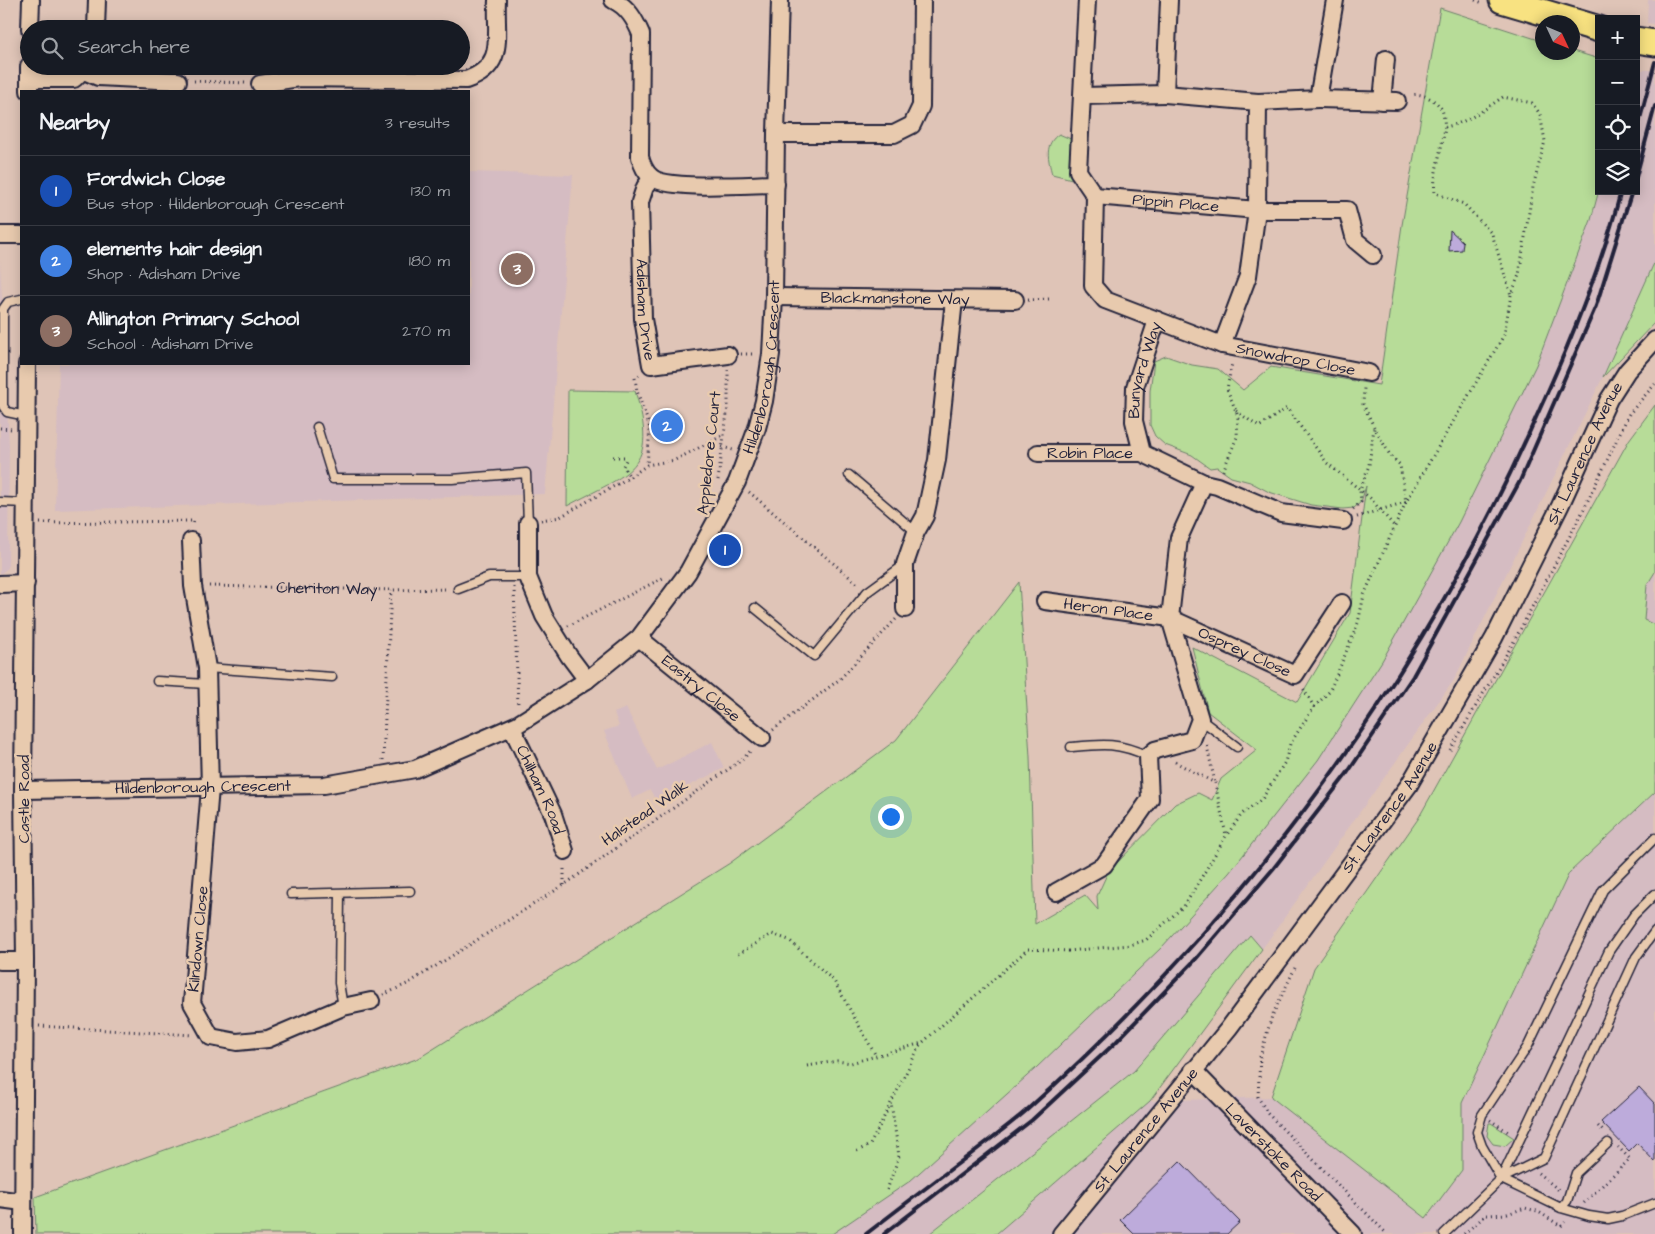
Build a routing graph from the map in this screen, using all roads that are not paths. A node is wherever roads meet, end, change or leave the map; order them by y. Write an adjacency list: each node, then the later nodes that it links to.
1 (31, 0): 11 (street)
2 (97, 0): 12 (street)
3 (497, 0): 20 (street)
4 (613, 0): 29 (street)
5 (780, 0): 28 (street, Hildenborough Crescent)
6 (922, 0): 28 (street)
7 (1087, 0): 25 (street)
8 (1169, 0): 24 (street)
9 (1335, 0): 26 (street)
10 (1502, 0): 13 (main road)
11 (30, 20)
12 (96, 20)
13 (1595, 28)
14 (1640, 41): 15 (main road)
15 (1655, 43)
16 (1386, 59): 26 (street)
17 (78, 75): 21 (street)
18 (95, 75): 22 (street)
19 (290, 75): 23 (street)
20 (362, 75)
21 (29, 79)
22 (178, 80)
23 (260, 84)
24 (1165, 94): 25 (street); 27 (street)
25 (1083, 96): 31 (street)
26 (1318, 99): 27 (street)
27 (1258, 102): 32 (street)
28 (776, 134): 30 (street, Hildenborough Crescent)
29 (652, 178): 30 (street); 43 (street, Adisham Drive)
30 (776, 184): 36 (street, Hildenborough Crescent)
31 (1095, 196): 32 (street, Pippin Place); 40 (street)
32 (1257, 210): 35 (street, Pippin Place); 42 (street)
33 (0, 235): 34 (street)
34 (20, 235)
35 (1373, 255)
36 (774, 297): 38 (street, Blackmanstone Way); 68 (street, Hildenborough Crescent)
37 (20, 299): 46 (lane)
38 (954, 300): 39 (street, Blackmanstone Way); 56 (street)
39 (1015, 300)
40 (1157, 320): 42 (street, Bunyard Way); 49 (street, Bunyard Way)
41 (1655, 340): 93 (street, St. Laurence Avenue)
42 (1229, 346): 45 (street, Snowdrop Close)
43 (728, 354)
44 (27, 365): 46 (street, Castle Road)
45 (1367, 373)
46 (26, 416): 53 (street, Castle Road)
47 (317, 427): 55 (lane)
48 (1038, 453): 49 (street, Robin Place)
49 (1142, 453): 51 (street)
50 (849, 475): 56 (lane)
51 (1210, 484): 54 (street); 67 (street)
52 (0, 502): 53 (lane)
53 (26, 503): 60 (street, Castle Road)
54 (1344, 521)
55 (528, 522): 59 (street)
56 (916, 532): 58 (street)
57 (192, 541): 69 (street)
58 (905, 564): 65 (lane); 66 (street)
59 (521, 577): 62 (lane); 71 (street)
60 (26, 583): 61 (street); 80 (street, Castle Road)
61 (0, 584)
62 (458, 589)
63 (1045, 601): 67 (street, Heron Place)
64 (1342, 603): 67 (street, Osprey Close)
65 (755, 608)
66 (905, 609)
67 (1170, 618): 73 (street)
68 (640, 638): 71 (street, Hildenborough Crescent); 75 (street, Eastry Close)
69 (207, 676): 70 (lane); 72 (lane); 79 (street)
70 (332, 677)
71 (587, 680): 74 (street, Hildenborough Crescent)
72 (157, 681)
73 (1200, 718): 77 (lane); 78 (street)
74 (515, 726): 79 (street, Hildenborough Crescent); 82 (street, Chilham Road)
75 (762, 738)
76 (1071, 747): 78 (lane)
77 (1237, 747)
78 (1152, 753): 84 (street)
79 (210, 788): 80 (street, Hildenborough Crescent); 92 (street, Kilndown Close)
80 (23, 790): 90 (street, Castle Road)
81 (1655, 838): 95 (lane)
82 (565, 851)
83 (410, 891): 85 (lane)
84 (1056, 892)
85 (340, 893): 86 (lane); 92 (lane)
86 (291, 894)
87 (1655, 894): 95 (lane)
88 (1655, 930): 95 (lane)
89 (0, 961): 90 (street)
90 (25, 961): 97 (street, Castle Road)
91 (371, 1001): 92 (street)
92 (343, 1007)
93 (1193, 1070): 101 (street, St. Laurence Avenue); 102 (street, Laverstoke Road)
94 (1609, 1141): 99 (lane)
95 (1501, 1179): 99 (lane); 103 (lane)
96 (0, 1199): 97 (street)
97 (23, 1202): 100 (street, Castle Road)
98 (1655, 1203): 99 (lane)
99 (1562, 1208)
100 (23, 1234)
101 (1061, 1234)
102 (1353, 1234)
103 (1444, 1234)

